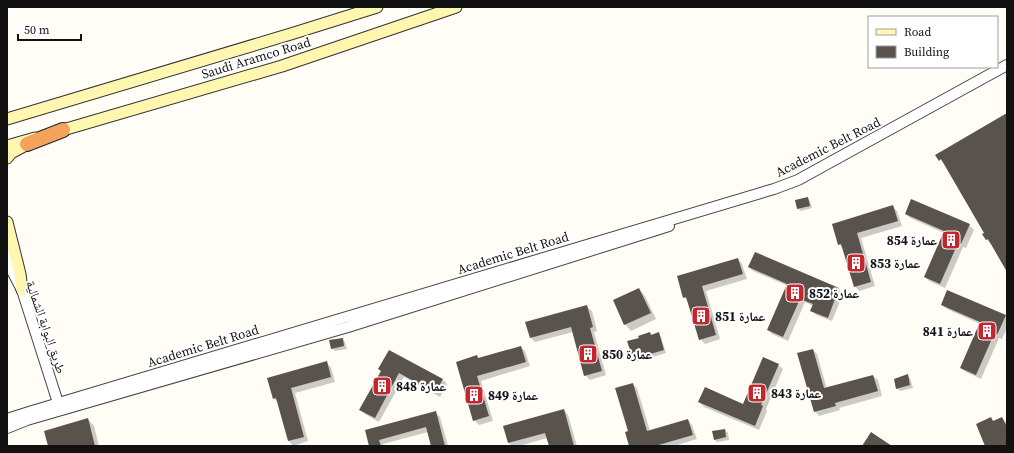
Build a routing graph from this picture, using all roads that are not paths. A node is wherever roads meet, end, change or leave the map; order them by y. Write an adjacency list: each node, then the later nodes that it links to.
1 (378, 7): 5 (main road, Saudi Aramco Road)
2 (456, 7): 6 (main road, Saudi Aramco Road)
3 (1007, 65): 13 (street, Academic Belt Road)
4 (1007, 73): 13 (street, Academic Belt Road)
5 (7, 119)
6 (63, 130): 7 (highway); 8 (main road, Saudi Aramco Road)
7 (27, 144): 9 (main road)
8 (7, 146)
9 (7, 158)
10 (7, 222): 12 (main road)
11 (7, 252): 12 (street, طريق البوابة الشمالية)
12 (22, 290): 13 (street, طريق البوابة الشمالية)
13 (60, 407): 14 (street, Academic Belt Road); 15 (street, Academic Belt Road)
14 (7, 419)
15 (7, 428)

